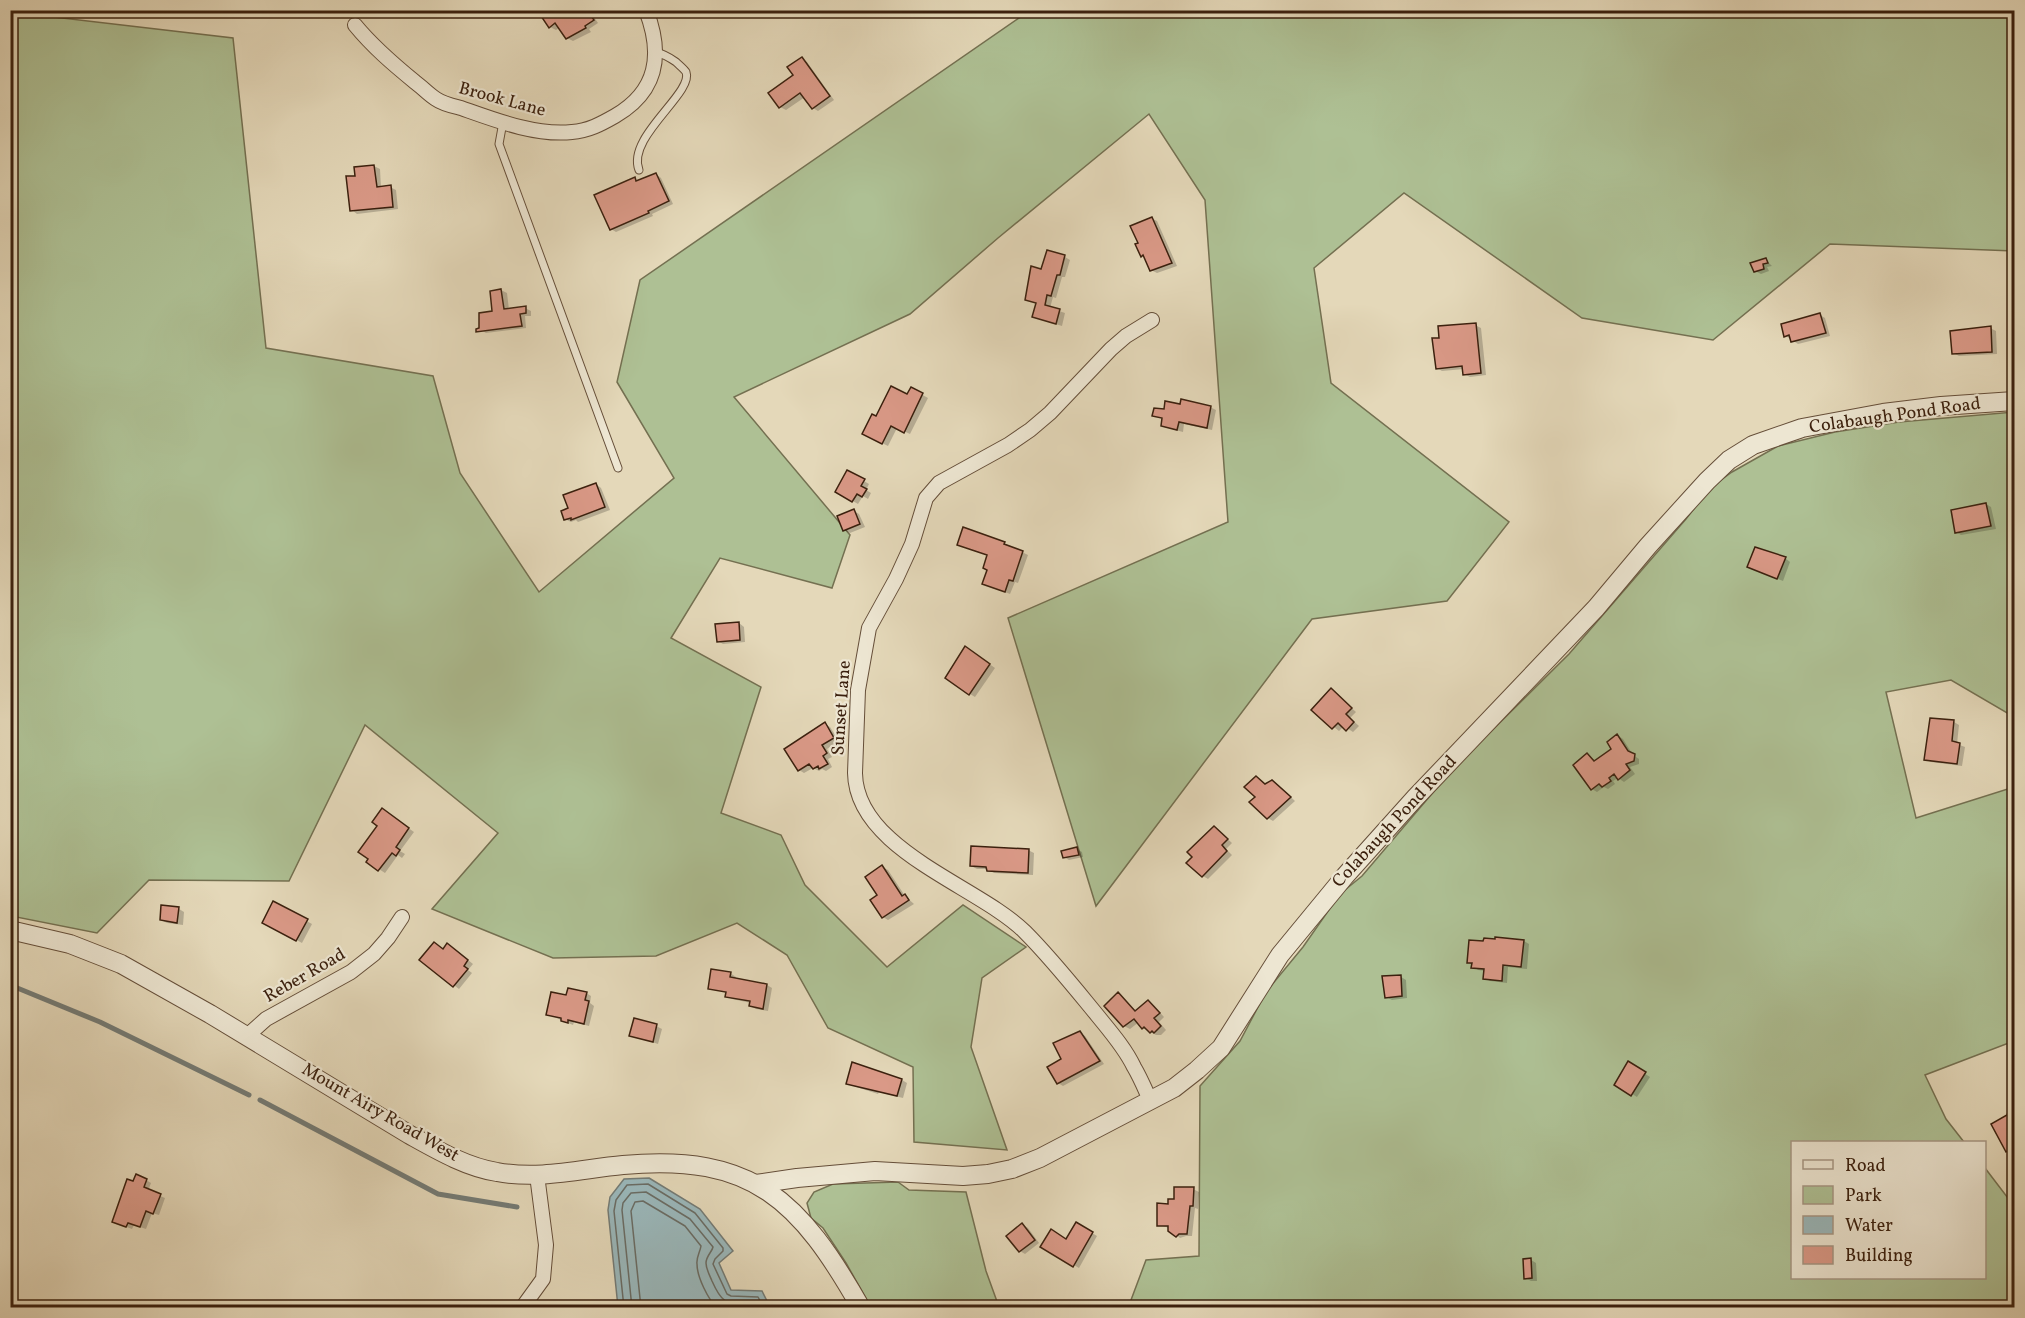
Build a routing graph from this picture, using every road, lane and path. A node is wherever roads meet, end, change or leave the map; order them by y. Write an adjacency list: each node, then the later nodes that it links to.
1 (646, 10): 3 (street, Brook Lane)
2 (355, 25): 4 (street, Brook Lane)
3 (655, 52): 4 (street, Brook Lane); 5 (lane)
4 (503, 122): 8 (lane)
5 (639, 170)
6 (1152, 320): 12 (street, Sunset Lane)
7 (2014, 401): 12 (street, Colabaugh Pond Road)
8 (618, 468)
9 (402, 917): 11 (street, Reber Road)
10 (10, 930): 11 (street, Mount Airy Road West)
11 (247, 1036): 13 (street, Mount Airy Road West)
12 (1150, 1100): 14 (street, Colabaugh Pond Road)
13 (537, 1175): 14 (street, Mount Airy Road West); 15 (street)
14 (756, 1184): 16 (street, Mount Airy Road West)
15 (522, 1308)
16 (861, 1308)

